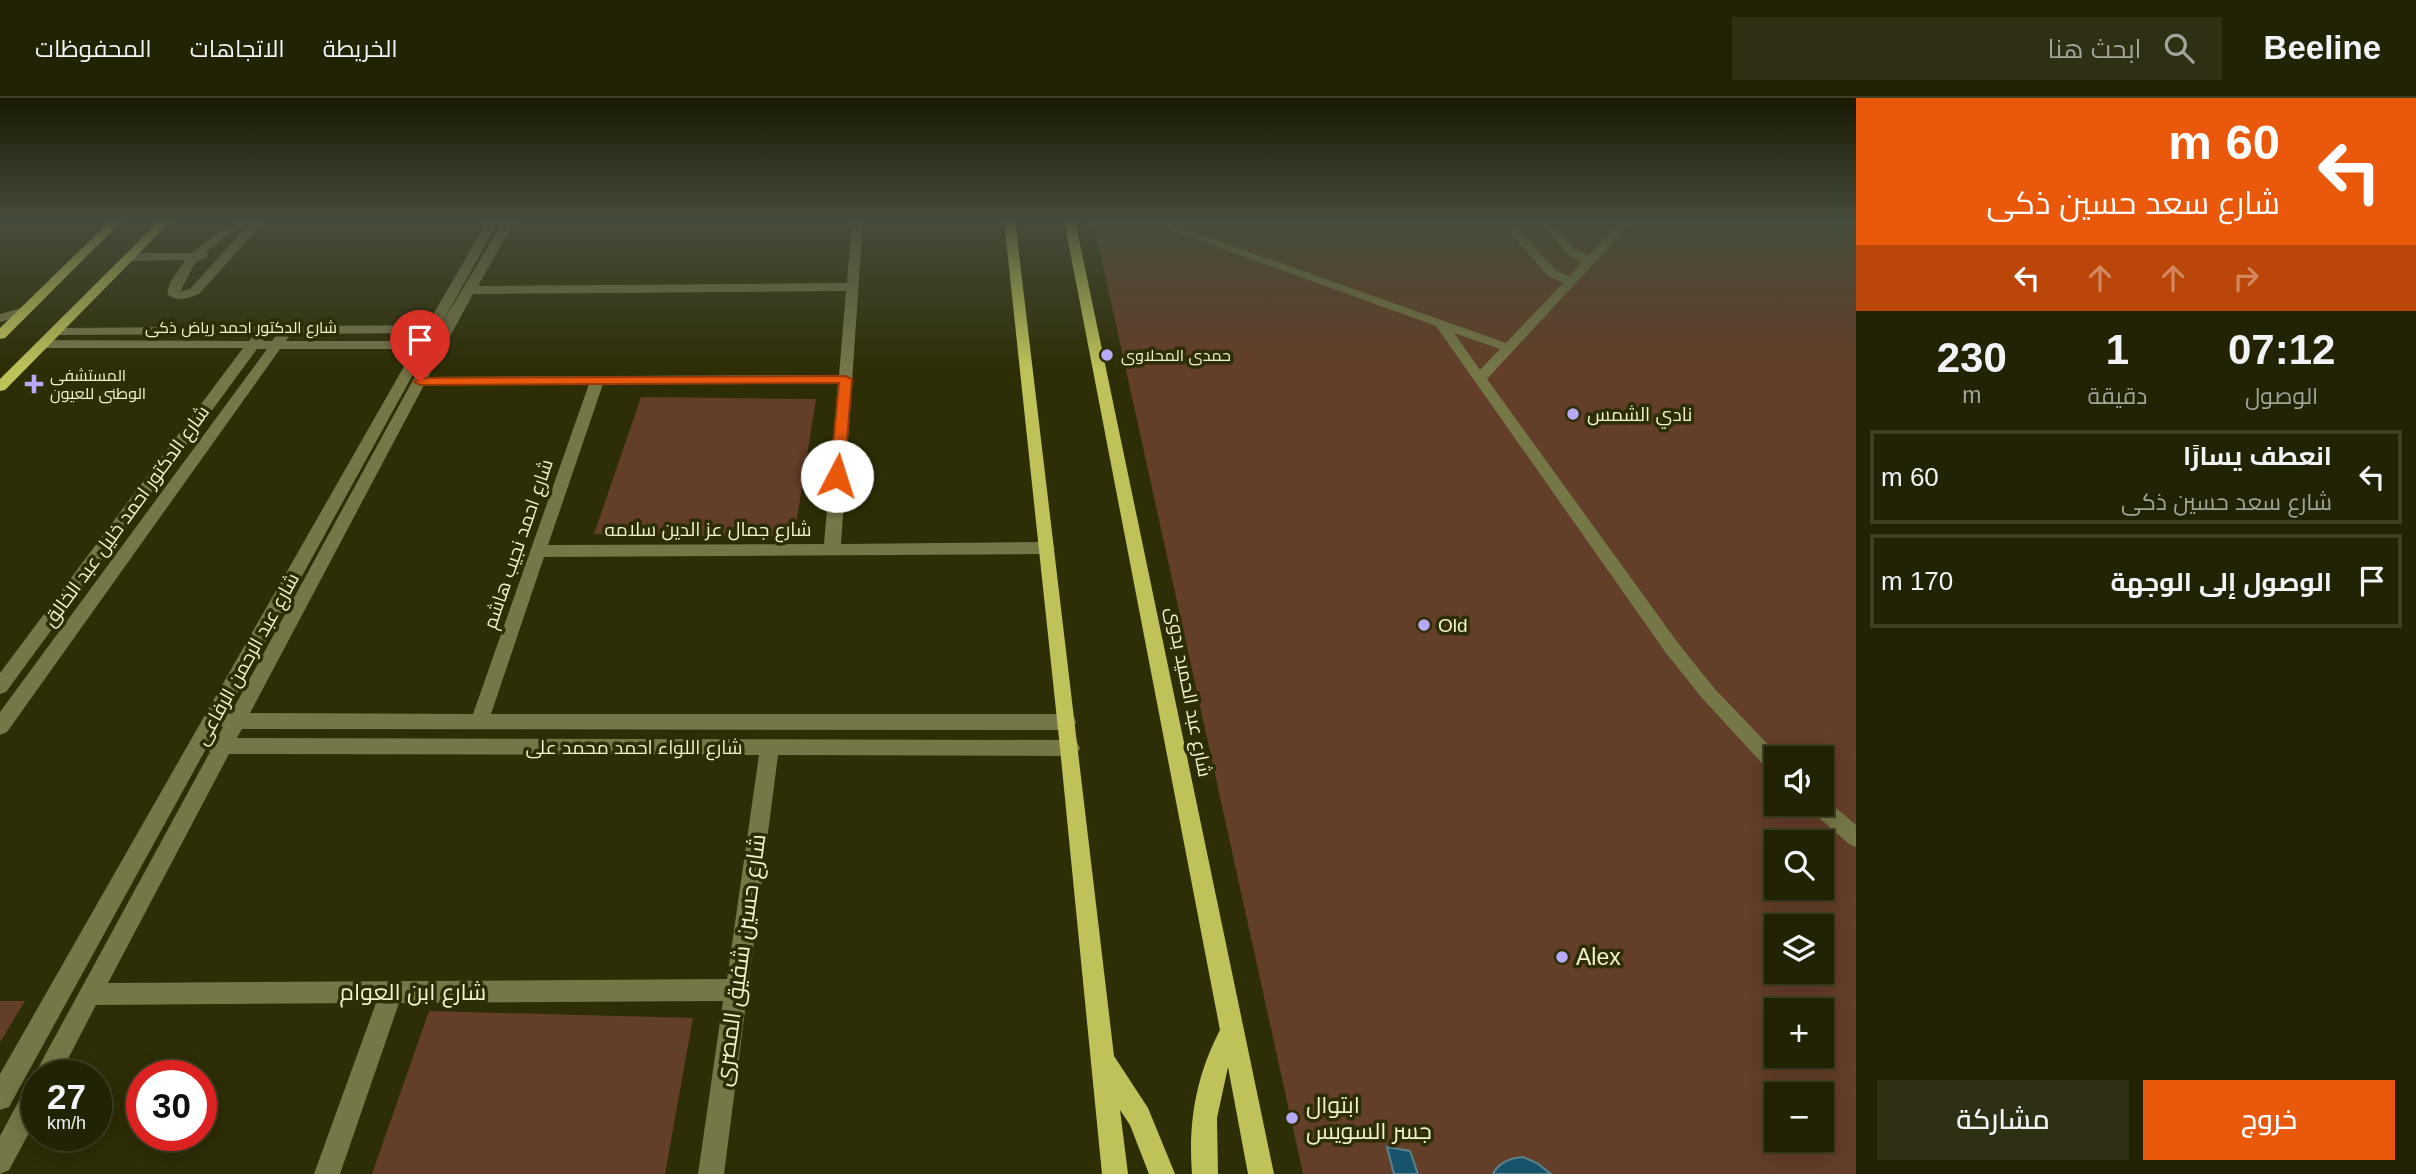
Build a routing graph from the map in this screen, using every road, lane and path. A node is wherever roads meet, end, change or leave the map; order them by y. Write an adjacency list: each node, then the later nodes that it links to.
1 (66, 270): 16 (main road)
2 (115, 270): 21 (main road)
3 (186, 270): 4 (street)
4 (213, 270)
5 (468, 270): 23 (street, شارع عبد الرحمن الرفاعى)
6 (481, 270): 15 (street, شارع عبد الرحمن الرفاعى)
7 (854, 270): 14 (street)
8 (1015, 270): 33 (main road)
9 (1079, 270): 52 (main road, شارع عبد الحميد بدوى)
10 (1291, 270): 18 (street)
11 (1549, 270): 13 (street)
12 (1582, 270): 13 (street)
13 (1571, 282): 27 (street)
14 (853, 288): 15 (street); 29 (street)
15 (470, 290): 23 (street, شارع عبد الرحمن الرفاعى)
16 (25, 311): 17 (street); 22 (main road)
17 (0, 318)
18 (1440, 323): 27 (street); 28 (street)
19 (262, 331): 20 (street, شارع الدكتور احمد رياض ذكى); 21 (street, شارع الدكتور احمد رياض ذكى); 25 (street, شارع الدكتور احمد خليل عبد الخالق)
20 (286, 331): 23 (street, شارع الدكتور احمد رياض ذكى); 26 (street, شارع الدكتور احمد خليل عبد الخالق)
21 (53, 332): 24 (main road)
22 (0, 335)
23 (435, 337): 26 (street, شارع الدكتور احمد رياض ذكى); 31 (street, شارع عبد الرحمن الرفاعى); 37 (street, شارع عبد الرحمن الرفاعى)
24 (42, 344): 25 (street, شارع الدكتور احمد رياض ذكى); 32 (main road)
25 (252, 345): 26 (street, شارع الدكتور احمد رياض ذكى); 36 (street, شارع الدكتور احمد خليل عبد الخالق)
26 (276, 345): 41 (street, شارع الدكتور احمد خليل عبد الخالق)
27 (1509, 348): 28 (street)
28 (1481, 377): 46 (street)
29 (845, 379): 30 (street); 34 (street)
30 (597, 381): 31 (street); 35 (street, شارع احمد نجيب هاشم)
31 (420, 382): 38 (street, شارع عبد الرحمن الرفاعى)
32 (0, 387)
33 (1047, 548): 34 (street, شارع جمال عز الدين سلامه); 40 (main road)
34 (832, 549): 35 (street, شارع جمال عز الدين سلامه)
35 (538, 551): 39 (street, شارع احمد نجيب هاشم)
36 (0, 687)
37 (212, 721): 38 (street, شارع اللواء احمد محمد على); 42 (street, شارع عبد الرحمن الرفاعى)
38 (237, 721): 39 (street, شارع اللواء احمد محمد على); 43 (street, شارع عبد الرحمن الرفاعى)
39 (479, 722): 40 (street, شارع اللواء احمد محمد على)
40 (1068, 722): 45 (main road)
41 (0, 727)
42 (198, 746): 43 (street, شارع اللواء احمد محمد على); 55 (street, شارع عبد الرحمن الرفاعى)
43 (224, 746): 44 (street, شارع اللواء احمد محمد على); 51 (street, شارع عبد الرحمن الرفاعى)
44 (770, 747): 45 (street, شارع اللواء احمد محمد على); 49 (street, شارع حسين شفيق المصرى)
45 (1070, 748): 54 (main road)
46 (1764, 752)
47 (1831, 816): 48 (street)
48 (1856, 838)
49 (736, 990): 50 (street, شارع ابن العوام); 59 (street, شارع حسين شفيق المصرى)
50 (391, 992): 51 (street, شارع ابن العوام); 58 (street)
51 (90, 994): 53 (street, شارع عبد الرحمن الرفاعى)
52 (1232, 1031): 62 (main road); 63 (main road, شارع عبد الحميد بدوى)
53 (55, 1060)
54 (1104, 1061): 60 (main road); 61 (main road)
55 (0, 1098)
56 (21, 1122): 57 (street)
57 (0, 1161)
58 (327, 1174)
59 (711, 1174)
60 (1115, 1174)
61 (1163, 1174)
62 (1205, 1174)
63 (1261, 1174)

